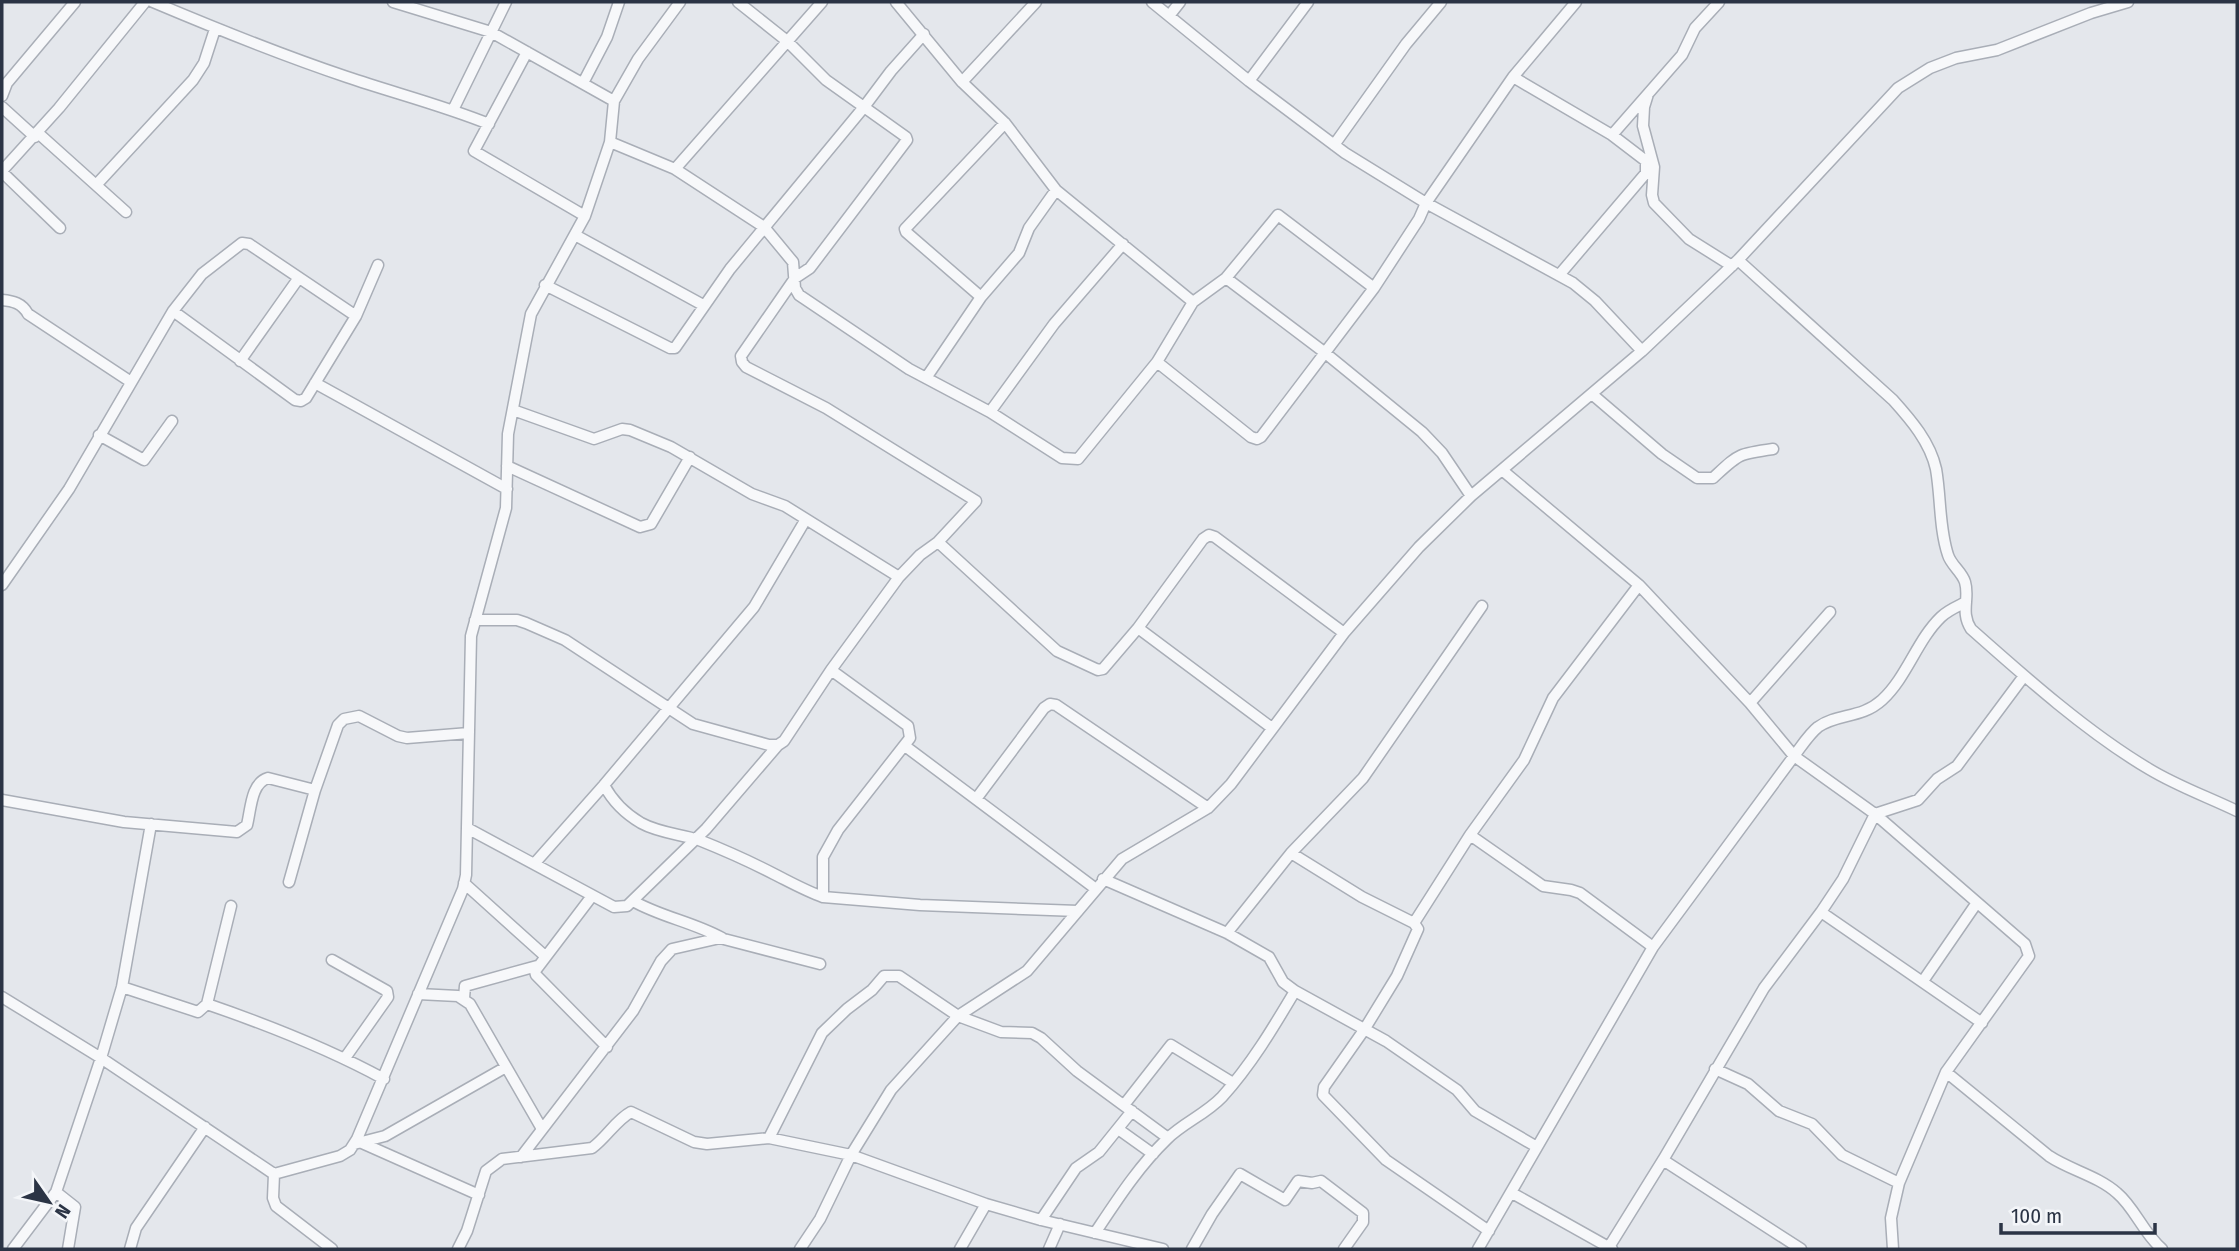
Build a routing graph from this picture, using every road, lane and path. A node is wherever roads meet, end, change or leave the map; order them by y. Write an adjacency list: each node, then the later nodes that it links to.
1 (75, 2): 29 (street)
2 (145, 2): 38 (street)
3 (153, 2): 20 (street)
4 (393, 2): 21 (street)
5 (506, 2): 21 (street)
6 (619, 2): 28 (street)
7 (680, 2): 32 (street)
8 (738, 2): 23 (street)
9 (822, 2): 23 (street)
10 (896, 2): 22 (street)
11 (1036, 2): 27 (street)
12 (1152, 2): 19 (street)
13 (1180, 2): 19 (street)
14 (1308, 2): 26 (street)
15 (1441, 2): 41 (street)
16 (1576, 2): 25 (street)
17 (1719, 2): 30 (street)
18 (2128, 2): 54 (street)
19 (1169, 16): 26 (street)
20 (215, 29): 35 (street); 44 (street)
21 (491, 32): 24 (street); 35 (street)
22 (924, 34): 27 (street); 34 (street)
23 (787, 41): 34 (street); 42 (street)
24 (527, 52): 28 (street); 37 (street)
25 (1513, 77): 39 (street); 46 (street)
26 (1249, 81): 41 (street)
27 (962, 82): 36 (street)
28 (583, 83): 32 (street)
29 (4, 84): 31 (street)
30 (1648, 94): 39 (street); 54 (street)
31 (2, 96)
32 (614, 101): 40 (street)
33 (2, 107): 38 (street)
34 (864, 107): 49 (street); 56 (street)
35 (453, 110): 37 (street)
36 (1004, 123): 45 (street); 63 (street)
37 (489, 124): 48 (street)
38 (37, 135): 43 (street); 44 (street)
39 (1612, 135): 57 (street)
40 (610, 142): 42 (street); 48 (street)
41 (1334, 145): 46 (street)
42 (675, 169): 49 (street)
43 (2, 171): 50 (street)
44 (97, 184): 47 (street)
45 (1056, 190): 52 (street); 63 (street)
46 (1426, 202): 57 (street); 62 (street)
47 (126, 212)
48 (585, 216): 51 (street)
49 (764, 227): 53 (street); 66 (street)
50 (60, 228)
51 (575, 235): 61 (street); 66 (street)
52 (1123, 244): 65 (street); 78 (street)
53 (793, 262): 56 (street); 58 (street)
54 (1735, 263): 69 (street); 92 (street)
55 (378, 265): 68 (street)
56 (810, 268): 58 (street)
57 (1560, 274): 69 (street)
58 (795, 278): 73 (street); 88 (street)
59 (1226, 278): 62 (street); 65 (street); 70 (street)
60 (298, 279): 67 (street); 68 (street); 71 (street)
61 (545, 285): 66 (street); 77 (street)
62 (1374, 288): 70 (street)
63 (981, 297): 73 (street)
64 (2, 300): 74 (street)
65 (1193, 302): 72 (street)
66 (704, 305)
67 (173, 311): 71 (street); 74 (street)
68 (356, 316): 75 (street)
69 (1642, 351): 76 (street)
70 (1324, 352): 72 (street); 86 (street)
71 (240, 361): 75 (street)
72 (1157, 362): 78 (street)
73 (926, 378): 78 (street)
74 (131, 382): 80 (street)
75 (315, 383): 85 (street)
76 (1593, 395): 81 (street); 84 (street)
77 (513, 410): 82 (street); 83 (street)
78 (990, 412)
79 (172, 421): 80 (street)
80 (99, 435): 90 (street)
81 (1773, 449)
82 (690, 457): 83 (street); 87 (street)
83 (507, 466): 85 (street)
84 (1502, 470): 86 (street); 91 (street)
85 (507, 489): 95 (street)
86 (1471, 496): 97 (street)
87 (806, 519): 89 (street); 101 (street)
88 (938, 542): 89 (street); 96 (street)
89 (899, 577): 98 (street)
90 (2, 585)
91 (1639, 585): 100 (street); 116 (street)
92 (1964, 603): 99 (street); 106 (street)
93 (1482, 606): 118 (street)
94 (1830, 612): 100 (street)
95 (475, 620): 101 (street); 103 (street)
96 (1138, 628): 97 (street); 102 (street)
97 (1344, 633): 102 (street)
98 (831, 670): 104 (street); 105 (street)
99 (2024, 676): 112 (street); 113 (street)
100 (1750, 703): 106 (street)
101 (667, 707): 104 (street); 107 (street)
102 (1272, 728): 111 (street)
103 (469, 733): 108 (street); 115 (street)
104 (778, 745): 117 (street)
105 (905, 746): 109 (street); 125 (street)
106 (1794, 756): 113 (street); 134 (street)
107 (604, 785): 117 (street); 119 (street)
108 (315, 790): 114 (street); 121 (street)
109 (976, 799): 111 (street); 123 (street)
110 (2, 800): 114 (street)
111 (1208, 808): 120 (street)
112 (2237, 811)
113 (1875, 814): 127 (street); 130 (street)
114 (151, 824): 140 (street)
115 (467, 828): 119 (street); 122 (street)
116 (1470, 835): 131 (street); 134 (street)
117 (695, 839): 125 (street); 126 (street)
118 (1291, 853): 131 (street); 132 (street)
119 (534, 864): 124 (street)
120 (1103, 879): 123 (street); 132 (street)
121 (289, 882)
122 (464, 883): 135 (street); 142 (street)
123 (1096, 889): 129 (street)
124 (592, 896): 126 (street); 135 (street)
125 (823, 897): 129 (street)
126 (632, 901): 133 (street)
127 (1976, 904): 139 (street); 147 (street)
128 (231, 906): 145 (street)
129 (1078, 911): 146 (street)
130 (1821, 912): 139 (street); 153 (street)
131 (1414, 923): 148 (street)
132 (1227, 933): 141 (street)
133 (723, 939): 137 (street); 149 (street)
134 (1653, 947): 164 (street)
135 (545, 956): 138 (street)
136 (332, 960): 151 (street)
137 (820, 964)
138 (537, 966): 144 (street); 149 (street)
139 (1923, 981): 147 (street)
140 (122, 987): 145 (street); 150 (street)
141 (1295, 991): 148 (street); 156 (street)
142 (418, 994): 144 (street); 155 (street)
143 (2, 997): 150 (street)
144 (464, 998): 152 (street)
145 (207, 1004): 151 (street)
146 (958, 1016): 157 (street); 161 (street); 166 (street)
147 (1982, 1023): 154 (street)
148 (1364, 1030): 164 (street); 177 (street)
149 (607, 1046): 159 (street)
150 (101, 1058): 158 (street); 171 (street)
151 (345, 1058): 155 (street)
152 (506, 1067): 159 (street); 163 (street)
153 (1714, 1069): 168 (street); 170 (street)
154 (1947, 1072): 170 (street); 195 (street)
155 (384, 1079): 163 (street)
156 (1233, 1083): 157 (street); 162 (street)
157 (1128, 1108): 160 (street); 162 (street)
158 (205, 1127): 169 (street); 184 (street)
159 (542, 1129): 167 (street)
160 (1118, 1129): 165 (street); 175 (street)
161 (769, 1138): 166 (street); 167 (street)
162 (1168, 1138): 165 (street)
163 (358, 1143): 169 (street); 173 (street)
164 (1537, 1147): 172 (street)
165 (1153, 1154): 178 (street)
166 (850, 1155): 174 (street); 180 (street)
167 (521, 1157): 173 (street)
168 (1663, 1160): 181 (street); 193 (street)
169 (274, 1174): 185 (street)
170 (1899, 1183): 194 (street)
171 (56, 1192): 182 (street); 183 (street)
172 (1512, 1193): 177 (street); 181 (street)
173 (479, 1195): 186 (street)
174 (986, 1204): 175 (street); 187 (street)
175 (1041, 1220): 176 (street)
176 (1059, 1224): 178 (street); 188 (street)
177 (1489, 1231): 192 (street)
178 (1095, 1233): 179 (street)
179 (1134, 1246): 189 (street)
180 (803, 1248)
181 (1611, 1248)
182 (13, 1249)
183 (68, 1249)
184 (130, 1249)
185 (332, 1249)
186 (458, 1249)
187 (960, 1249)
188 (1049, 1249)
189 (1163, 1249)
190 (1192, 1249): 191 (street)
191 (1344, 1249)
192 (1478, 1249)
193 (1801, 1249)
194 (1893, 1249)
195 (2162, 1249)

